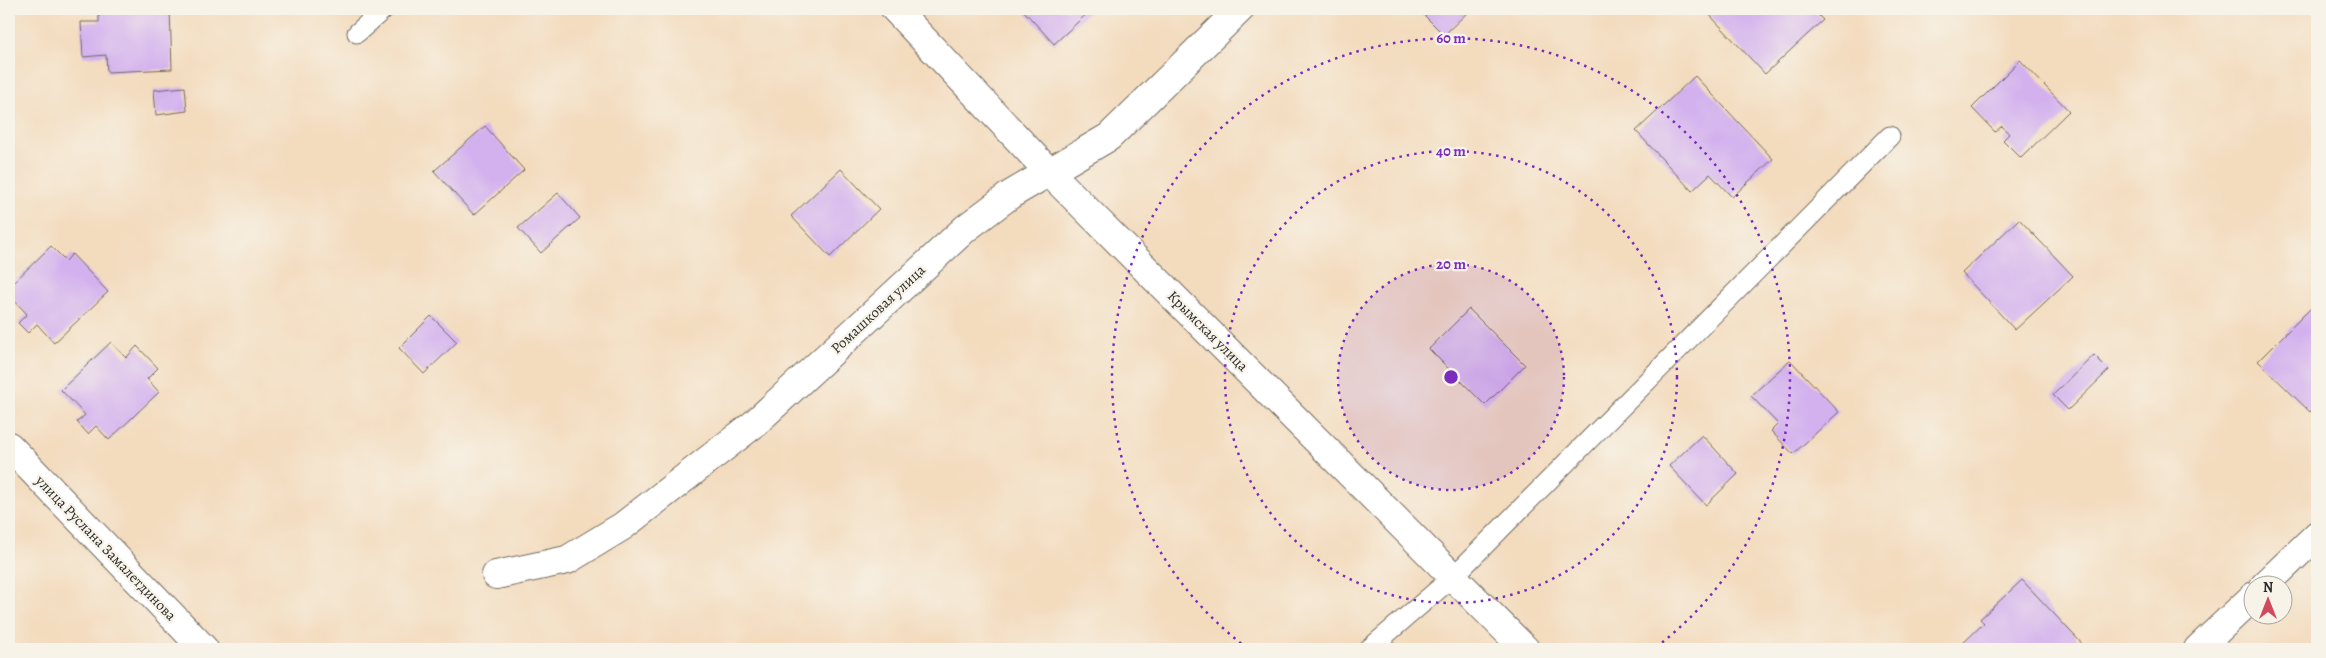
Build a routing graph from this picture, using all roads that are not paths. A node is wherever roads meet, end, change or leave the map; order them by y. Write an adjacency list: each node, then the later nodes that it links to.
1 (384, 9): 4 (lane)
2 (895, 9): 6 (street, Крымская улица)
3 (1240, 9): 6 (street, Ромашковая улица)
4 (357, 33)
5 (1890, 136): 10 (lane)
6 (1050, 173): 9 (street, Ромашковая улица); 10 (street, Крымская улица)
7 (9, 446): 13 (street, улица Руслана Замалетдинова)
8 (2317, 535): 11 (street)
9 (496, 575)
10 (1454, 576): 14 (lane); 15 (street, Крымская улица)
11 (2274, 576)
12 (2244, 605): 16 (street)
13 (204, 649)
14 (1369, 649)
15 (1525, 649)
16 (2198, 649)

